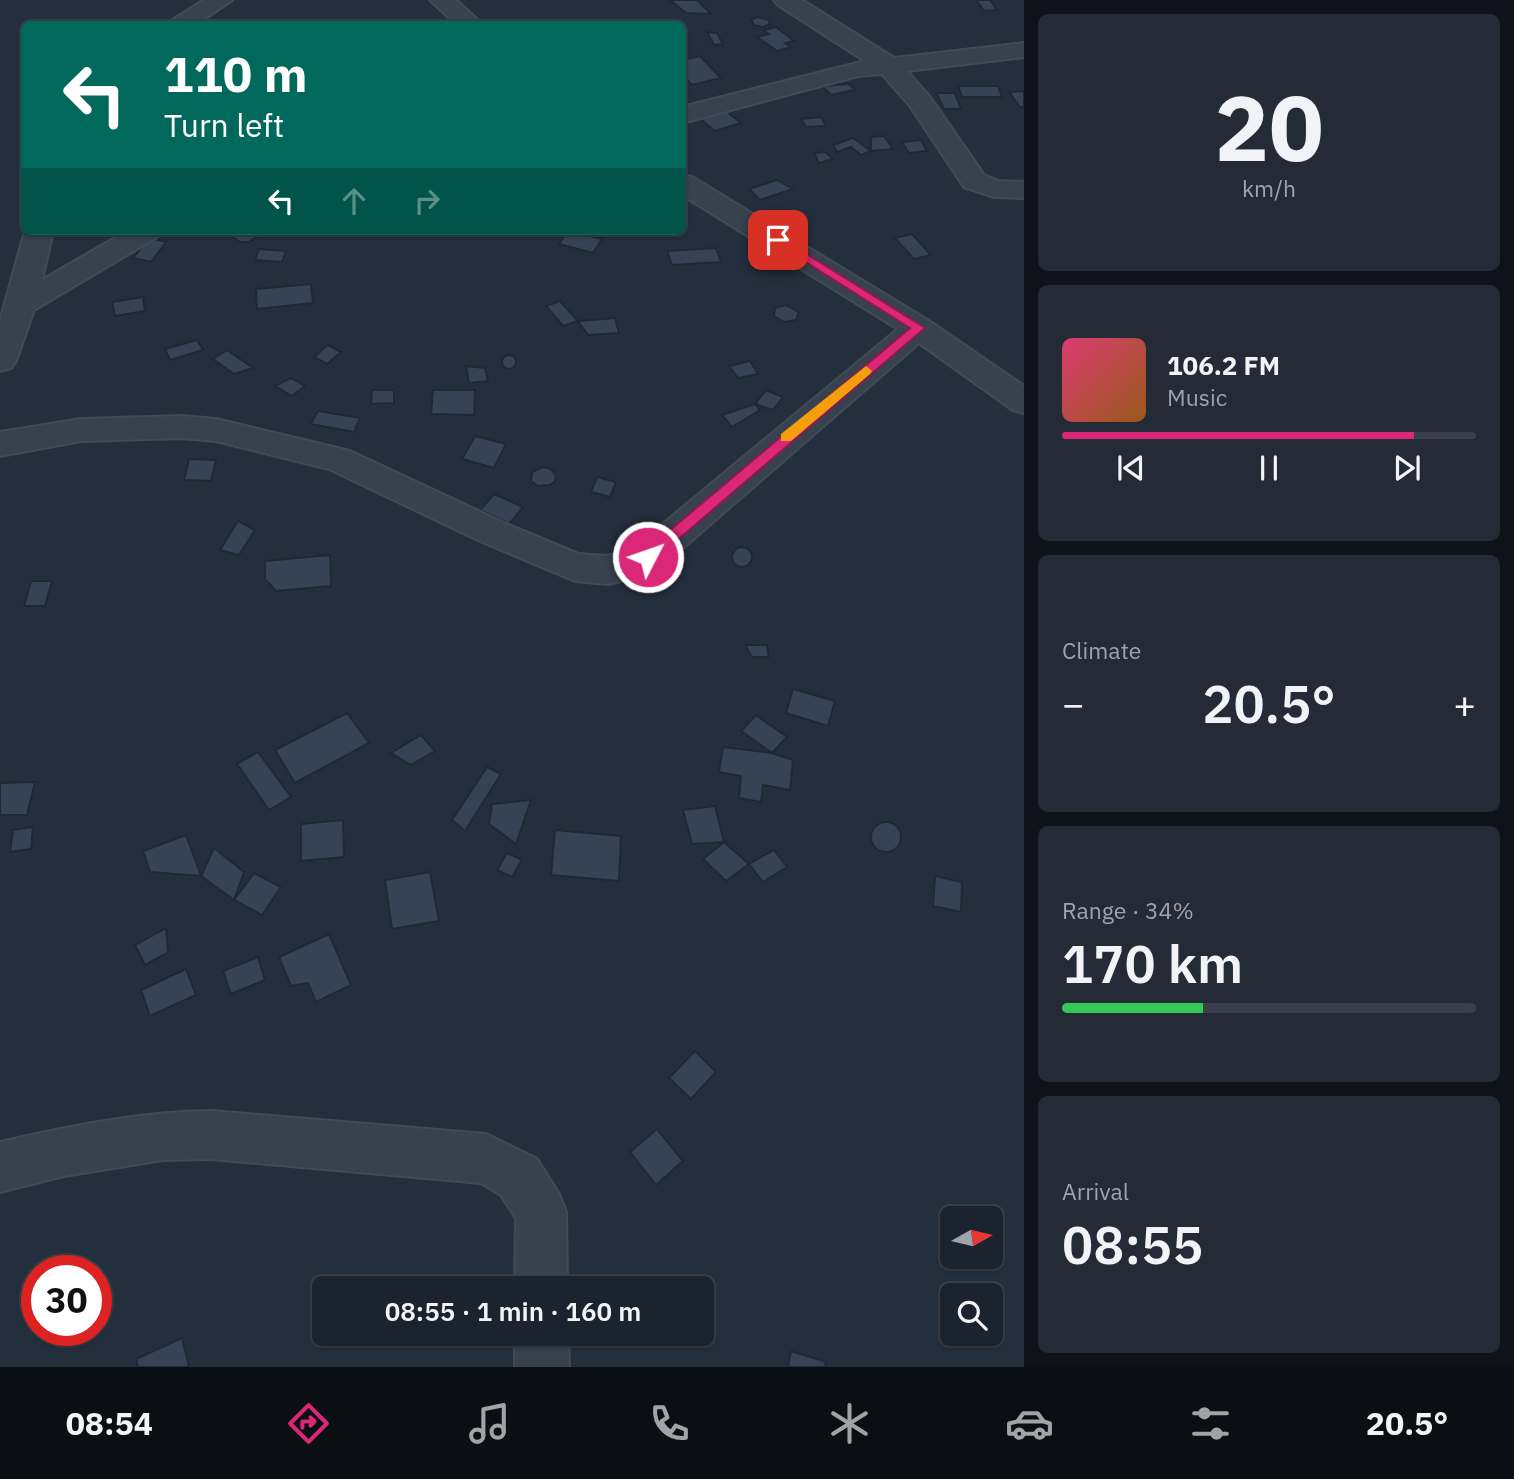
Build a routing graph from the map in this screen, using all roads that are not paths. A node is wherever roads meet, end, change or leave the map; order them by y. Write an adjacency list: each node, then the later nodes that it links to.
1 (220, 0): 4 (street)
2 (786, 0): 7 (street)
3 (440, 7): 5 (street)
4 (187, 21)
5 (465, 21)
6 (1024, 50): 7 (street)
7 (887, 64): 8 (street); 10 (street)
8 (686, 114)
9 (686, 185): 14 (street)
10 (1024, 190)
11 (38, 235): 13 (street)
12 (140, 235): 13 (street)
13 (21, 305): 15 (street)
14 (918, 328): 16 (street); 17 (street)
15 (0, 359)
16 (1024, 402)
17 (0, 444)
18 (0, 1167): 19 (street)
19 (541, 1276)
20 (542, 1346): 21 (street)
21 (542, 1367)

